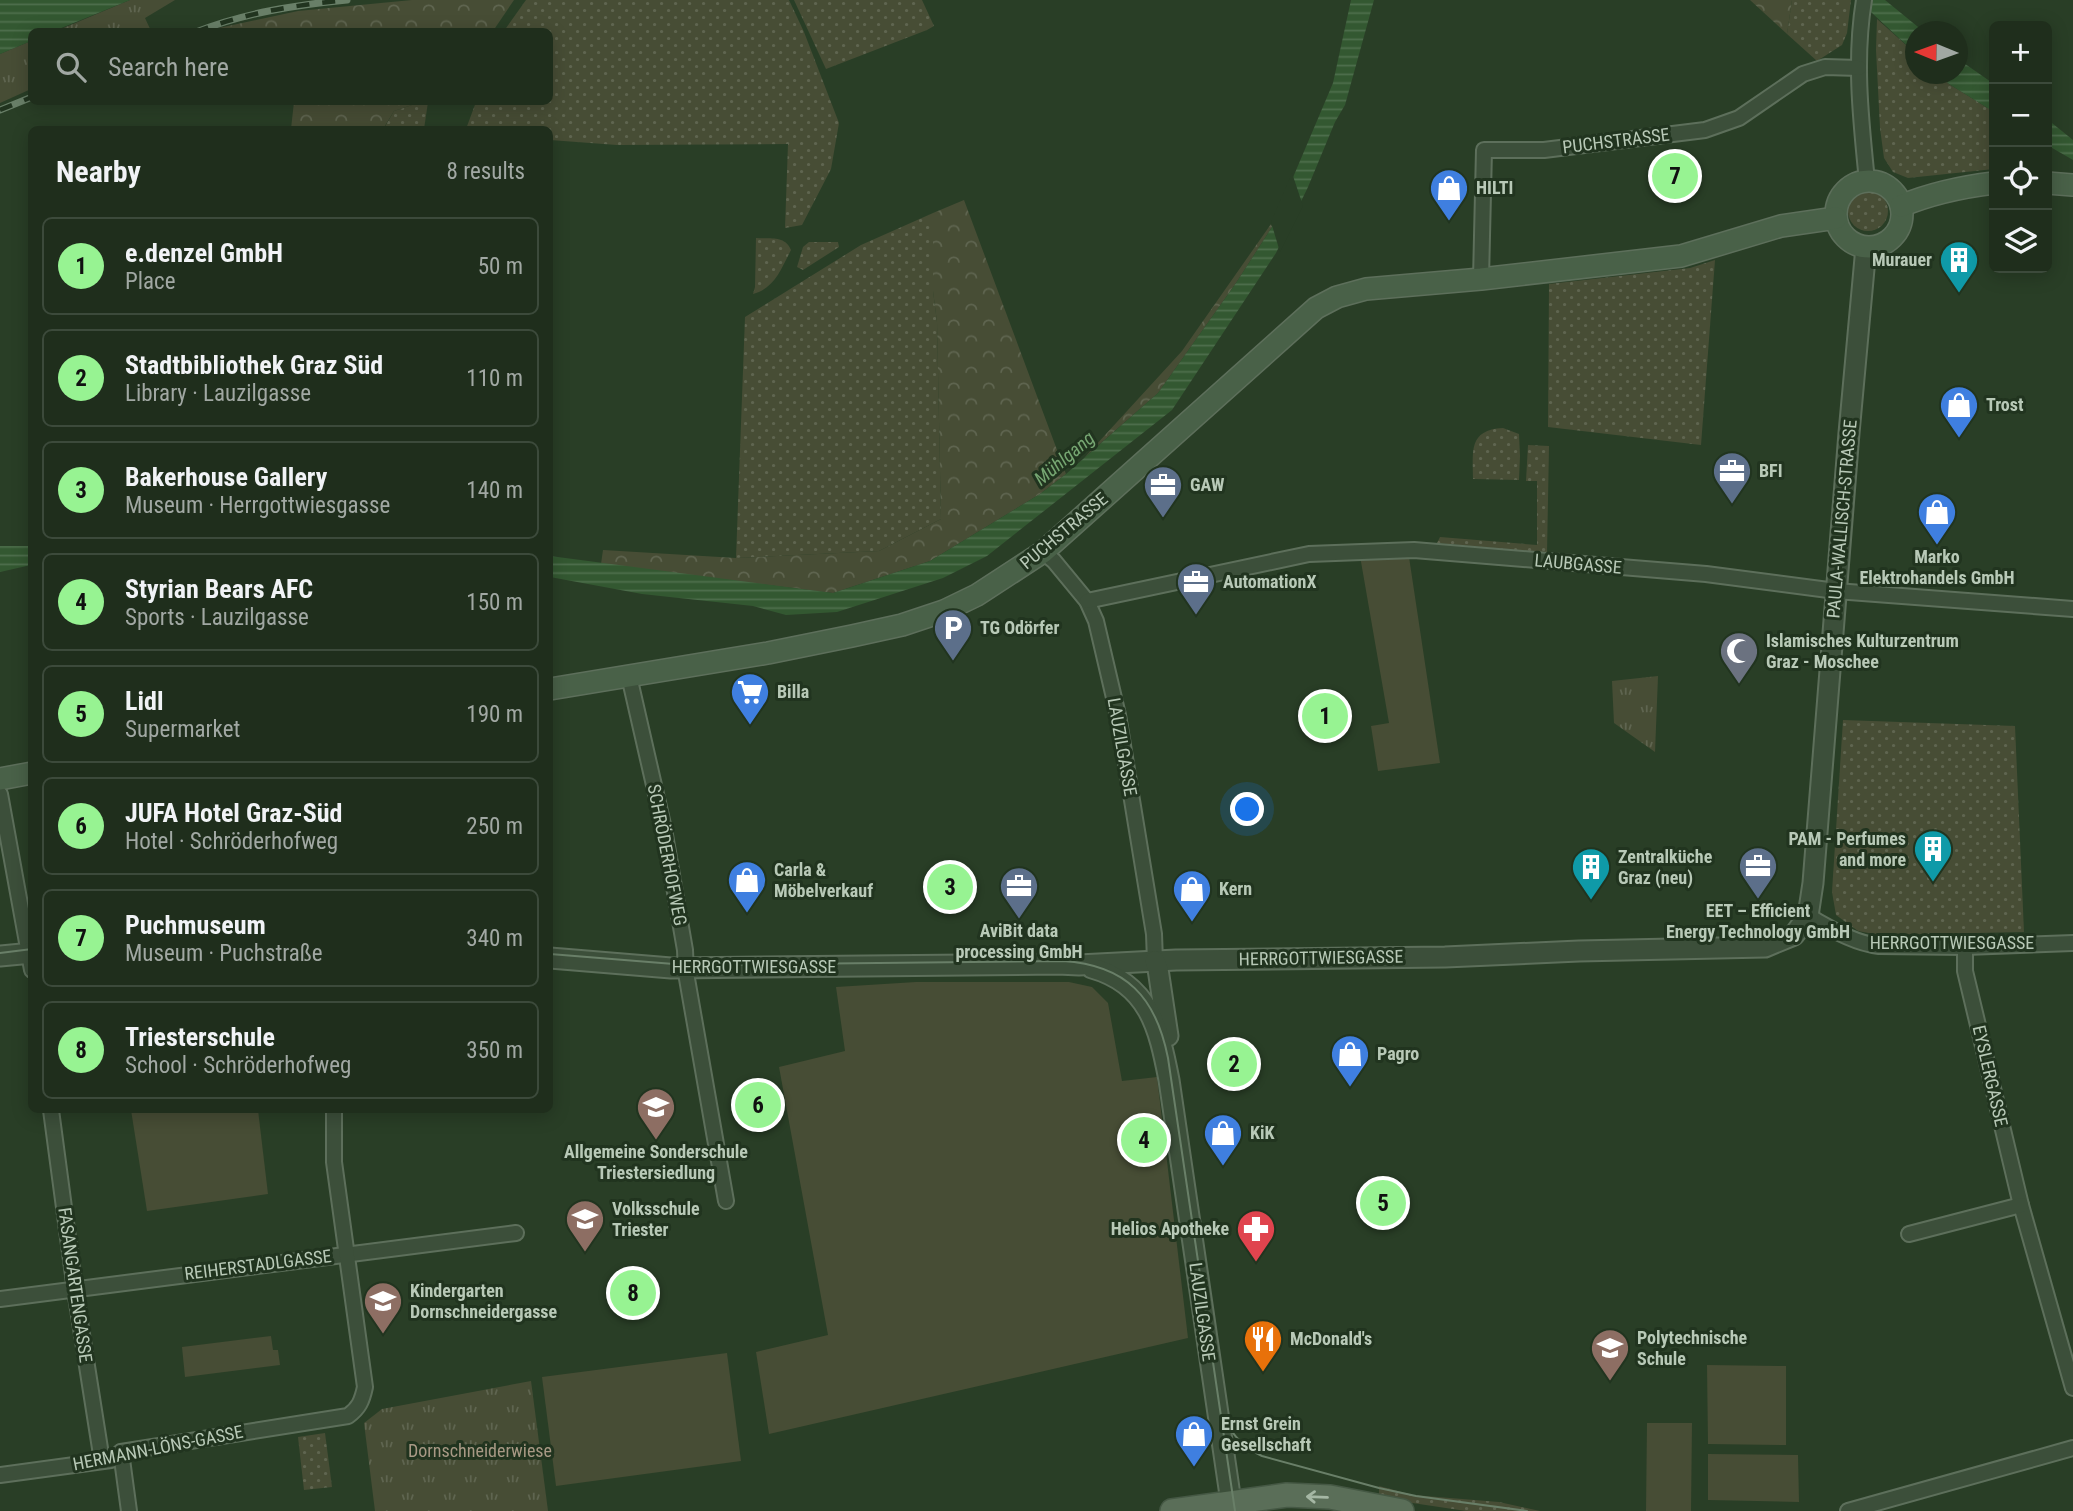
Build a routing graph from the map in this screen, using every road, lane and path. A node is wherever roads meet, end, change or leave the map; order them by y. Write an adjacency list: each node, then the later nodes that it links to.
1 (1863, 4): 2 (street)
2 (1859, 68): 3 (street); 10 (street, PUCHSTRASSE)
3 (1867, 181): 7 (main road); 8 (main road)
4 (2052, 183): 6 (main road)
5 (1989, 184): 7 (main road)
6 (2073, 185)
7 (1901, 206): 9 (main road)
8 (1836, 218): 9 (main road); 10 (main road, PUCHSTRASSE)
9 (1866, 247): 12 (street, PAULA-WALLISCH-STRASSE)
10 (1481, 279): 11 (main road, PUCHSTRASSE)
11 (1043, 552): 13 (street, LAUZILGASSE); 15 (main road, PUCHSTRASSE)
12 (1836, 591): 13 (street, LAUBGASSE); 14 (street, LAUBGASSE); 20 (street, PAULA-WALLISCH-STRASSE)
13 (1087, 601): 27 (street, LAUZILGASSE)
14 (2073, 609)
15 (629, 676): 16 (main road, PUCHSTRASSE); 29 (street, SCHRÖDERHOFWEG)
16 (553, 689)
17 (28, 773): 18 (main road)
18 (0, 779)
19 (0, 794): 21 (street)
20 (1808, 916): 23 (street, HERRGOTTWIESGASSE); 27 (street, HERRGOTTWIESGASSE)
21 (28, 943)
22 (2073, 943): 23 (street, HERRGOTTWIESGASSE)
23 (1965, 947): 35 (street, EYSLERGASSE)
24 (0, 956): 26 (street)
25 (553, 958): 29 (street, HERRGOTTWIESGASSE)
26 (28, 959)
27 (1155, 961): 28 (street, HERRGOTTWIESGASSE); 30 (street); 31 (street, LAUZILGASSE)
28 (1079, 965): 29 (street, HERRGOTTWIESGASSE); 30 (street, LAUZILGASSE)
29 (686, 968): 34 (street, SCHRÖDERHOFWEG)
30 (1128, 985): 31 (street, LAUZILGASSE)
31 (1169, 1080): 46 (street, LAUZILGASSE)
32 (51, 1113): 39 (street, FASANGARTENGASSE)
33 (334, 1113): 38 (street)
34 (726, 1201)
35 (2021, 1205): 37 (street); 41 (street, EYSLERGASSE)
36 (516, 1233): 38 (street, REIHERSTADLGASSE)
37 (1909, 1234)
38 (345, 1254): 39 (street, REIHERSTADLGASSE); 43 (street, HERMANN-LÖNS-GASSE)
39 (75, 1290): 40 (street, REIHERSTADLGASSE); 44 (street, FASANGARTENGASSE)
40 (0, 1299)
41 (2073, 1388)
42 (2073, 1448): 50 (street)
43 (121, 1452): 44 (street, HERMANN-LÖNS-GASSE); 47 (street)
44 (102, 1461): 45 (street, HERMANN-LÖNS-GASSE)
45 (0, 1475)
46 (1231, 1507): 48 (main road); 49 (main road, one-way to 46)
47 (129, 1511)
48 (1172, 1511)
49 (1402, 1511)
50 (1848, 1511)

